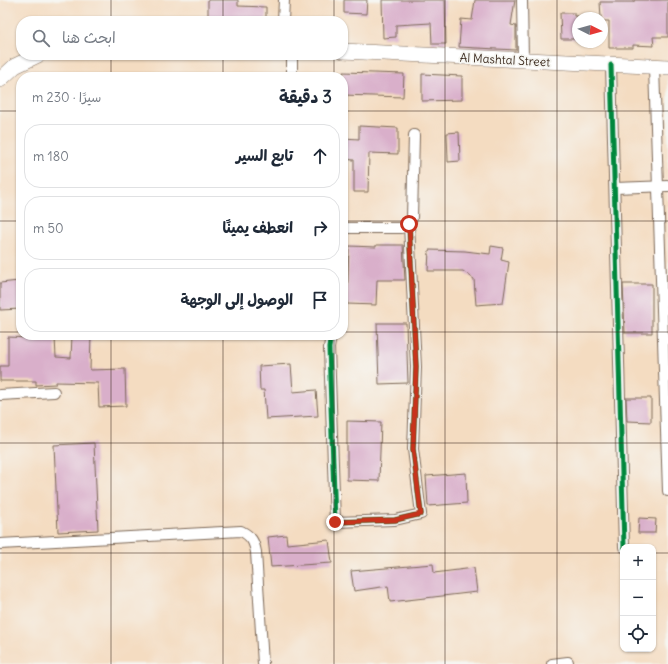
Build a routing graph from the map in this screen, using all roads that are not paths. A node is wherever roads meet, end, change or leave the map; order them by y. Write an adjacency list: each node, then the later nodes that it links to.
1 (284, 0): 3 (street)
2 (522, 0): 7 (street)
3 (283, 16)
4 (348, 51): 7 (main road, Al Mashtal Street)
5 (28, 60): 11 (main road)
6 (292, 60): 10 (street)
7 (523, 60): 8 (main road, Al Mashtal Street)
8 (611, 65): 9 (main road, Al Mashtal Street); 14 (street)
9 (661, 67): 13 (street)
10 (292, 72)
11 (0, 80)
12 (414, 136): 15 (street)
13 (664, 186): 14 (street); 20 (street)
14 (616, 188): 22 (street)
15 (409, 224): 16 (street); 17 (street)
16 (348, 228)
17 (330, 340)
18 (54, 392): 19 (street)
19 (0, 395)
20 (668, 491)
21 (0, 544): 24 (street)
22 (624, 544)
23 (568, 662): 25 (street)
24 (262, 664)
25 (552, 664)

